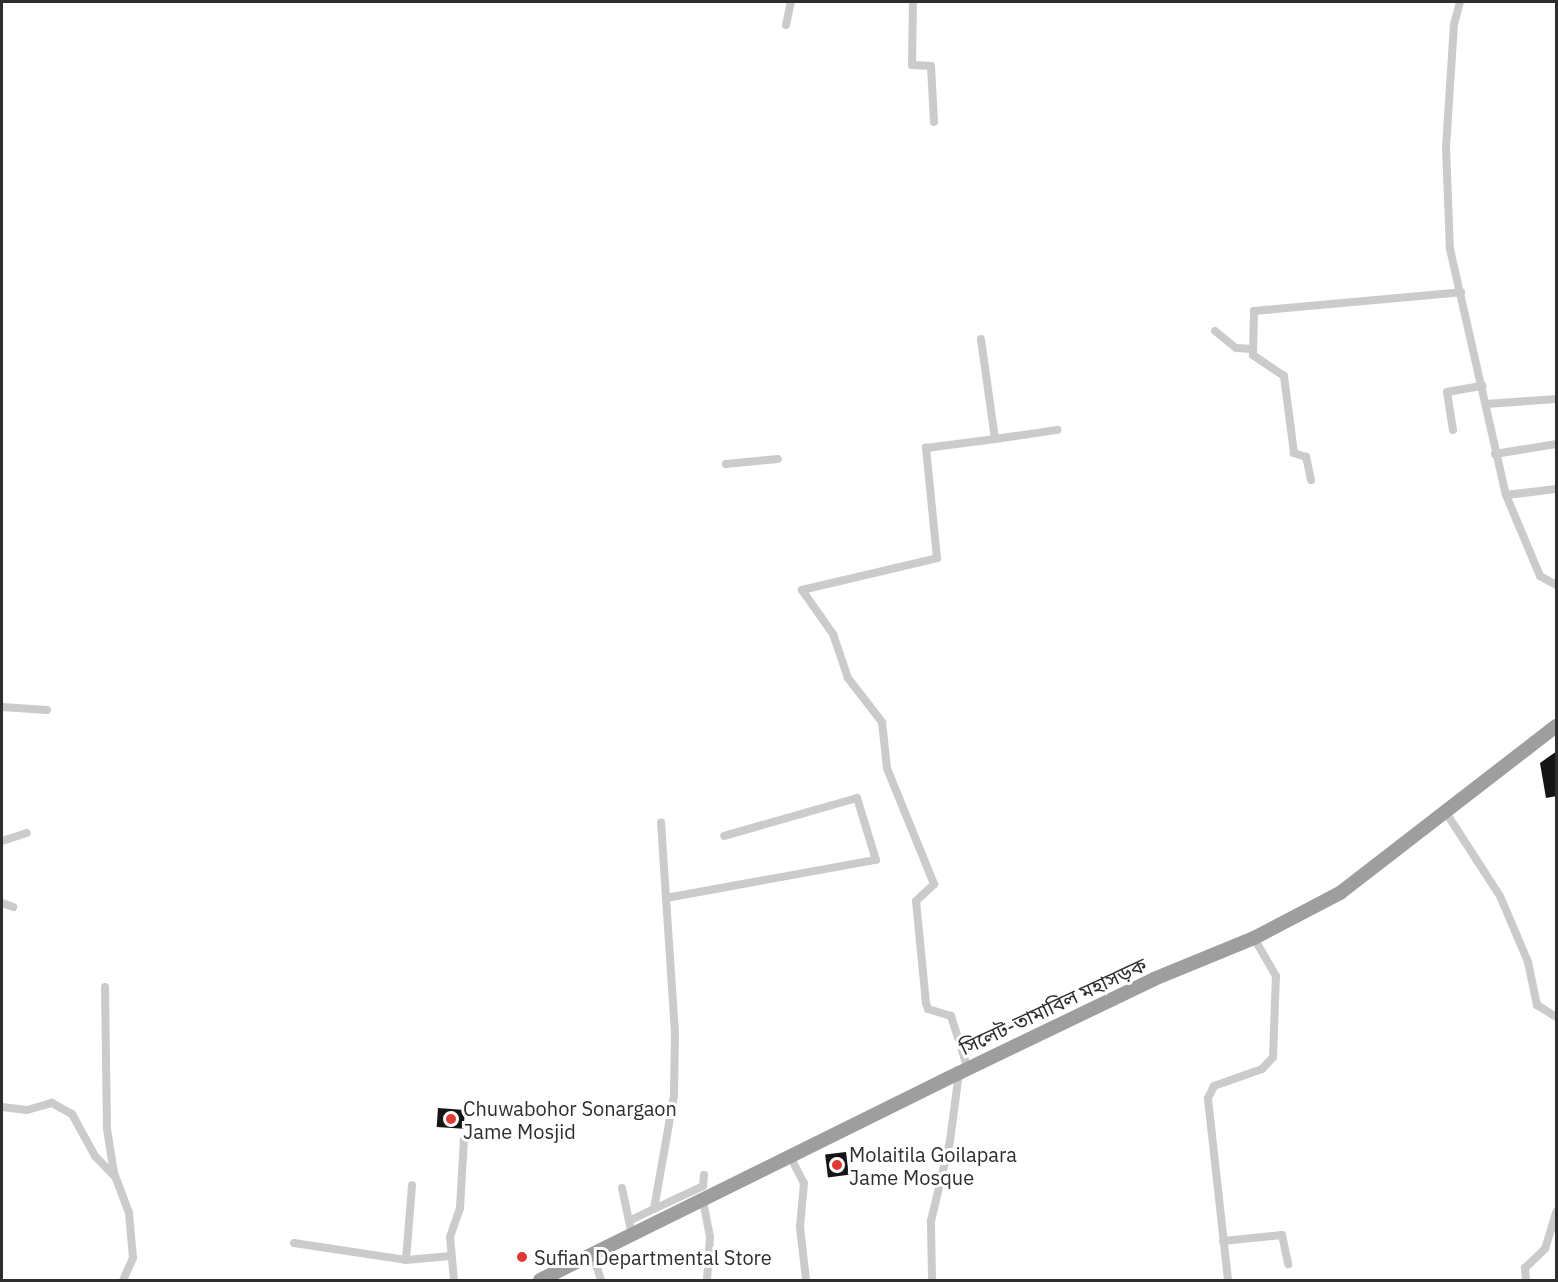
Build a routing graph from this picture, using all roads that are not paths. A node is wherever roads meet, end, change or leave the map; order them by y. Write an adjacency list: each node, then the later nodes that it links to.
1 (791, 2): 4 (street)
2 (913, 2): 5 (street)
3 (1460, 2): 6 (street)
4 (786, 25)
5 (934, 122)
6 (1461, 292): 9 (street); 10 (street)
7 (1215, 331): 9 (street)
8 (981, 339): 15 (street)
9 (1253, 349): 20 (street)
10 (1482, 386): 12 (street); 14 (street)
11 (1557, 399): 12 (street)
12 (1486, 404): 17 (street)
13 (1057, 430): 15 (street)
14 (1453, 430)
15 (995, 439): 38 (street)
16 (1557, 444): 17 (street)
17 (1495, 454): 22 (street)
18 (778, 459): 19 (street)
19 (726, 464)
20 (1311, 480)
21 (1557, 489): 22 (street)
22 (1506, 495): 23 (street)
23 (1557, 585)
24 (2, 707): 25 (street)
25 (47, 710)
26 (1557, 726): 27 (highway, সিলেট-তামাবিল মহাসড়ক)
27 (1445, 811): 35 (highway, সিলেট-তামাবিল মহাসড়ক); 37 (street)
28 (661, 822): 32 (street)
29 (27, 833): 31 (street)
30 (724, 836): 32 (street)
31 (2, 841)
32 (666, 898): 47 (street)
33 (2, 903): 34 (street)
34 (14, 907)
35 (1254, 938): 38 (highway, সিলেট-তামাবিল মহাসড়ক); 50 (street)
36 (105, 987): 43 (street)
37 (1557, 1017)
38 (963, 1071): 41 (highway, সিলেট-তামাবিল মহাসড়ক); 62 (street)
39 (2, 1107): 43 (street)
40 (464, 1139): 53 (street)
41 (790, 1156): 46 (highway, সিলেট-তামাবিল মহাসড়ক); 61 (street)
42 (704, 1174): 47 (street)
43 (116, 1178): 56 (street)
44 (412, 1185): 54 (street)
45 (622, 1188): 49 (street)
46 (703, 1201): 49 (highway, সিলেট-তামাবিল মহাসড়ক); 60 (street)
47 (654, 1209): 49 (street)
48 (1557, 1212): 64 (street)
49 (630, 1228): 52 (highway, সিলেট-তামাবিল মহাসড়ক)
50 (1223, 1241): 55 (street); 63 (street)
51 (294, 1243): 54 (street)
52 (593, 1254): 58 (highway, সিলেট-তামাবিল মহাসড়ক); 59 (street)
53 (451, 1256): 54 (street); 57 (street)
54 (406, 1260)
55 (1288, 1264)
56 (123, 1281)
57 (454, 1281)
58 (540, 1281)
59 (601, 1281)
60 (707, 1281)
61 (806, 1281)
62 (932, 1281)
63 (1228, 1281)
64 (1526, 1281)

